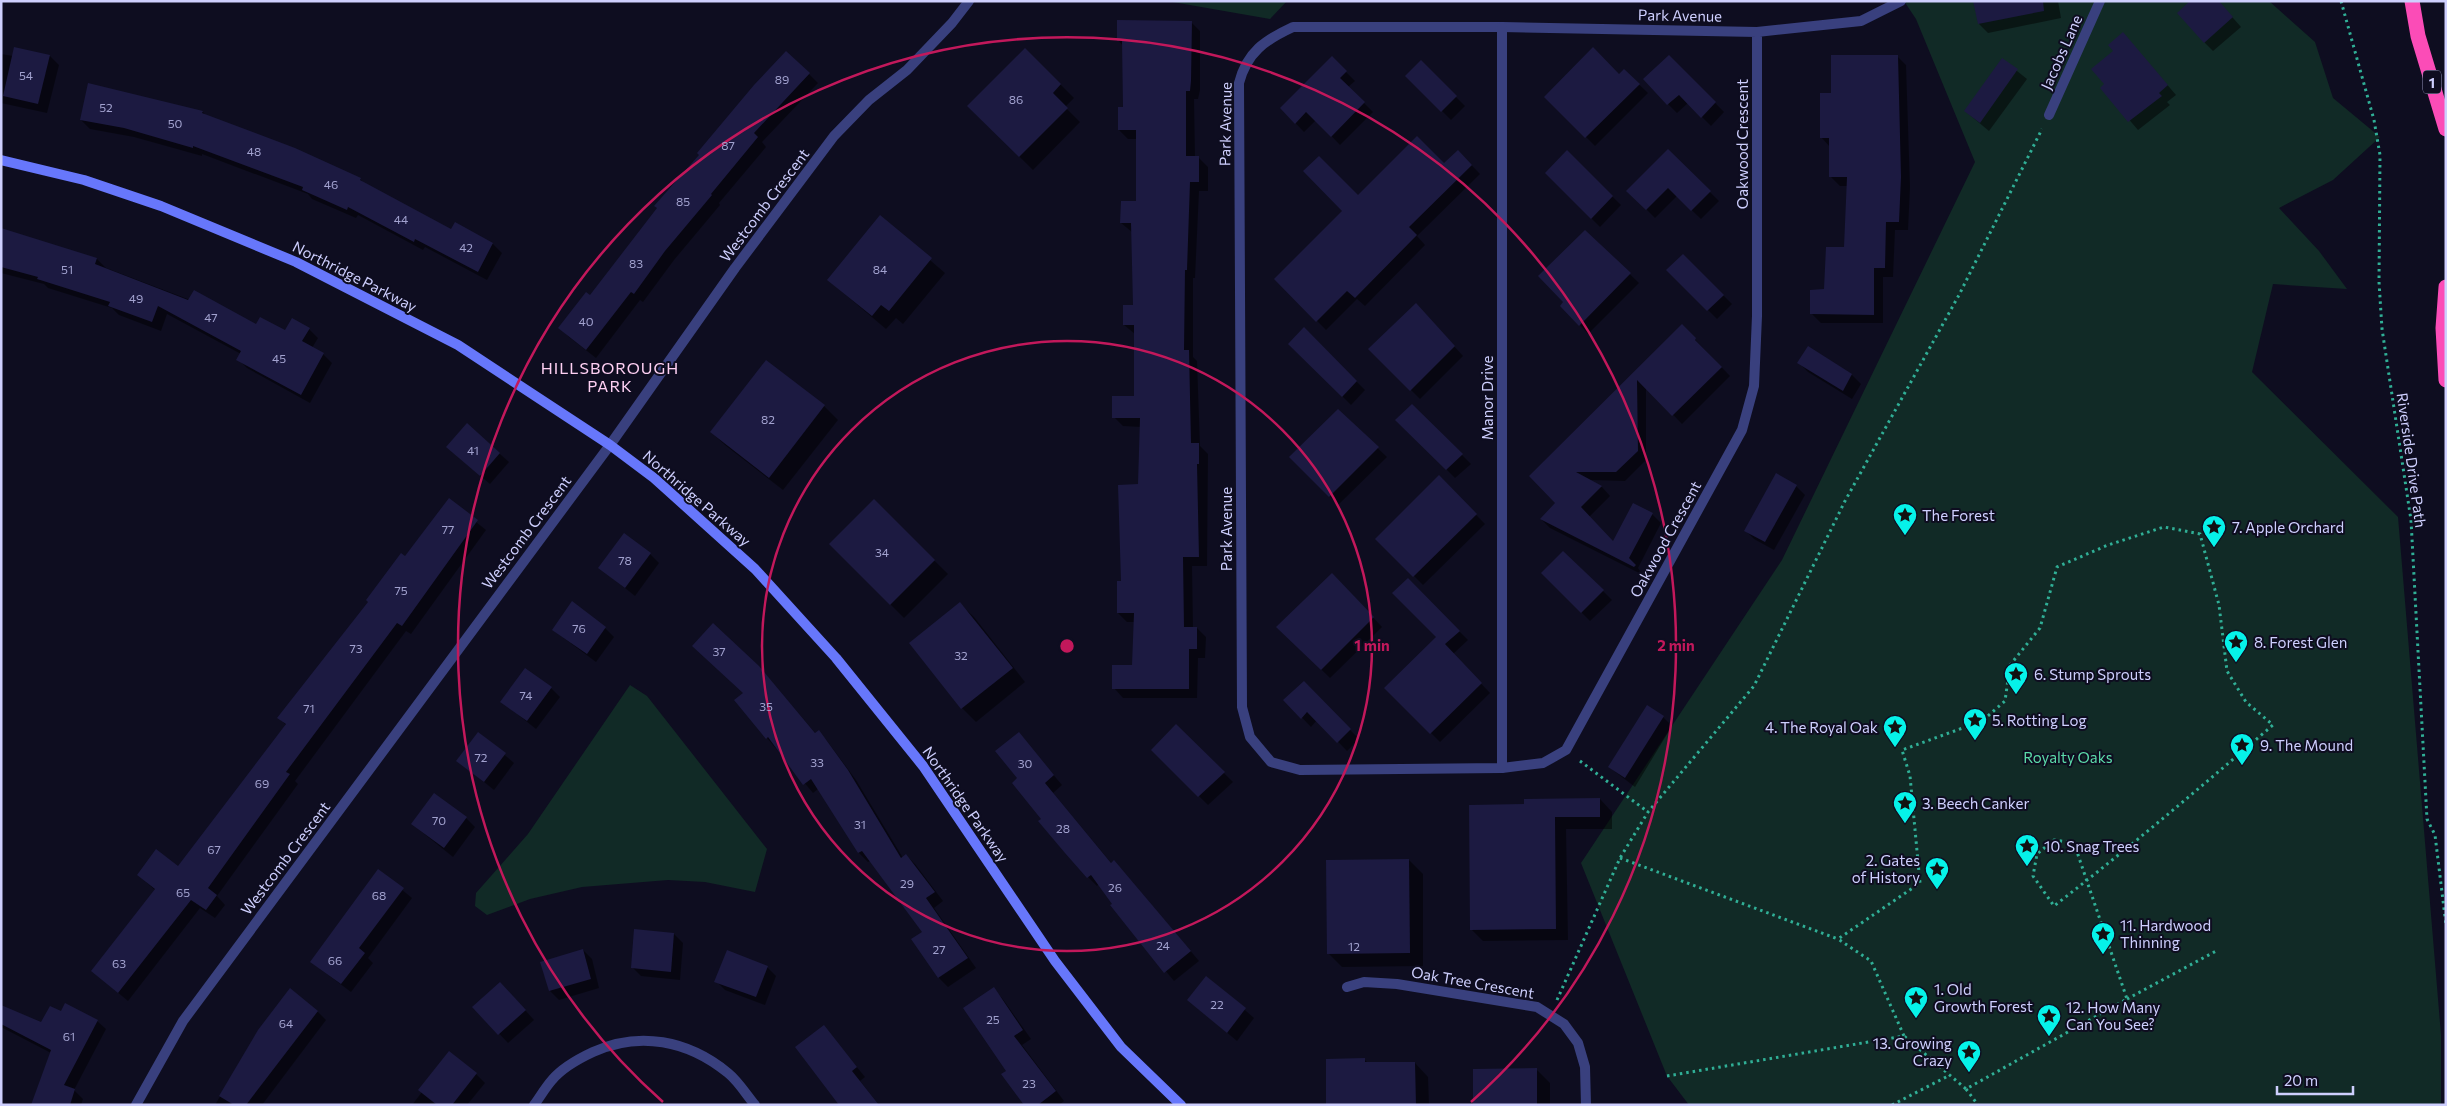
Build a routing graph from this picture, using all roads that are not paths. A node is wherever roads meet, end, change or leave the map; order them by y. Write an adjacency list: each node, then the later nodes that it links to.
1 (969, 1): 14 (street, Westcomb Crescent)
2 (1901, 1): 7 (street, Park Avenue)
3 (2100, 1): 9 (street, Jacobs Lane)
4 (2400, 1): 8 (highway)
5 (2412, 1): 8 (highway, 1)
6 (1502, 27): 7 (street, Park Avenue); 15 (street, Manor Drive); 15 (street, Park Avenue)
7 (1758, 32): 15 (street, Oakwood Crescent)
8 (2418, 36): 10 (highway, 1)
9 (2050, 115)
10 (2446, 129)
11 (1, 160): 14 (street, Northridge Parkway)
12 (2446, 288): 13 (highway)
13 (2446, 380)
14 (610, 445): 17 (street, Westcomb Crescent); 20 (street, Northridge Parkway)
15 (1502, 768)
16 (1347, 987): 21 (street, Oak Tree Crescent)
17 (136, 1105)
18 (534, 1105): 19 (street)
19 (755, 1105)
20 (1181, 1105)
21 (1586, 1105)

